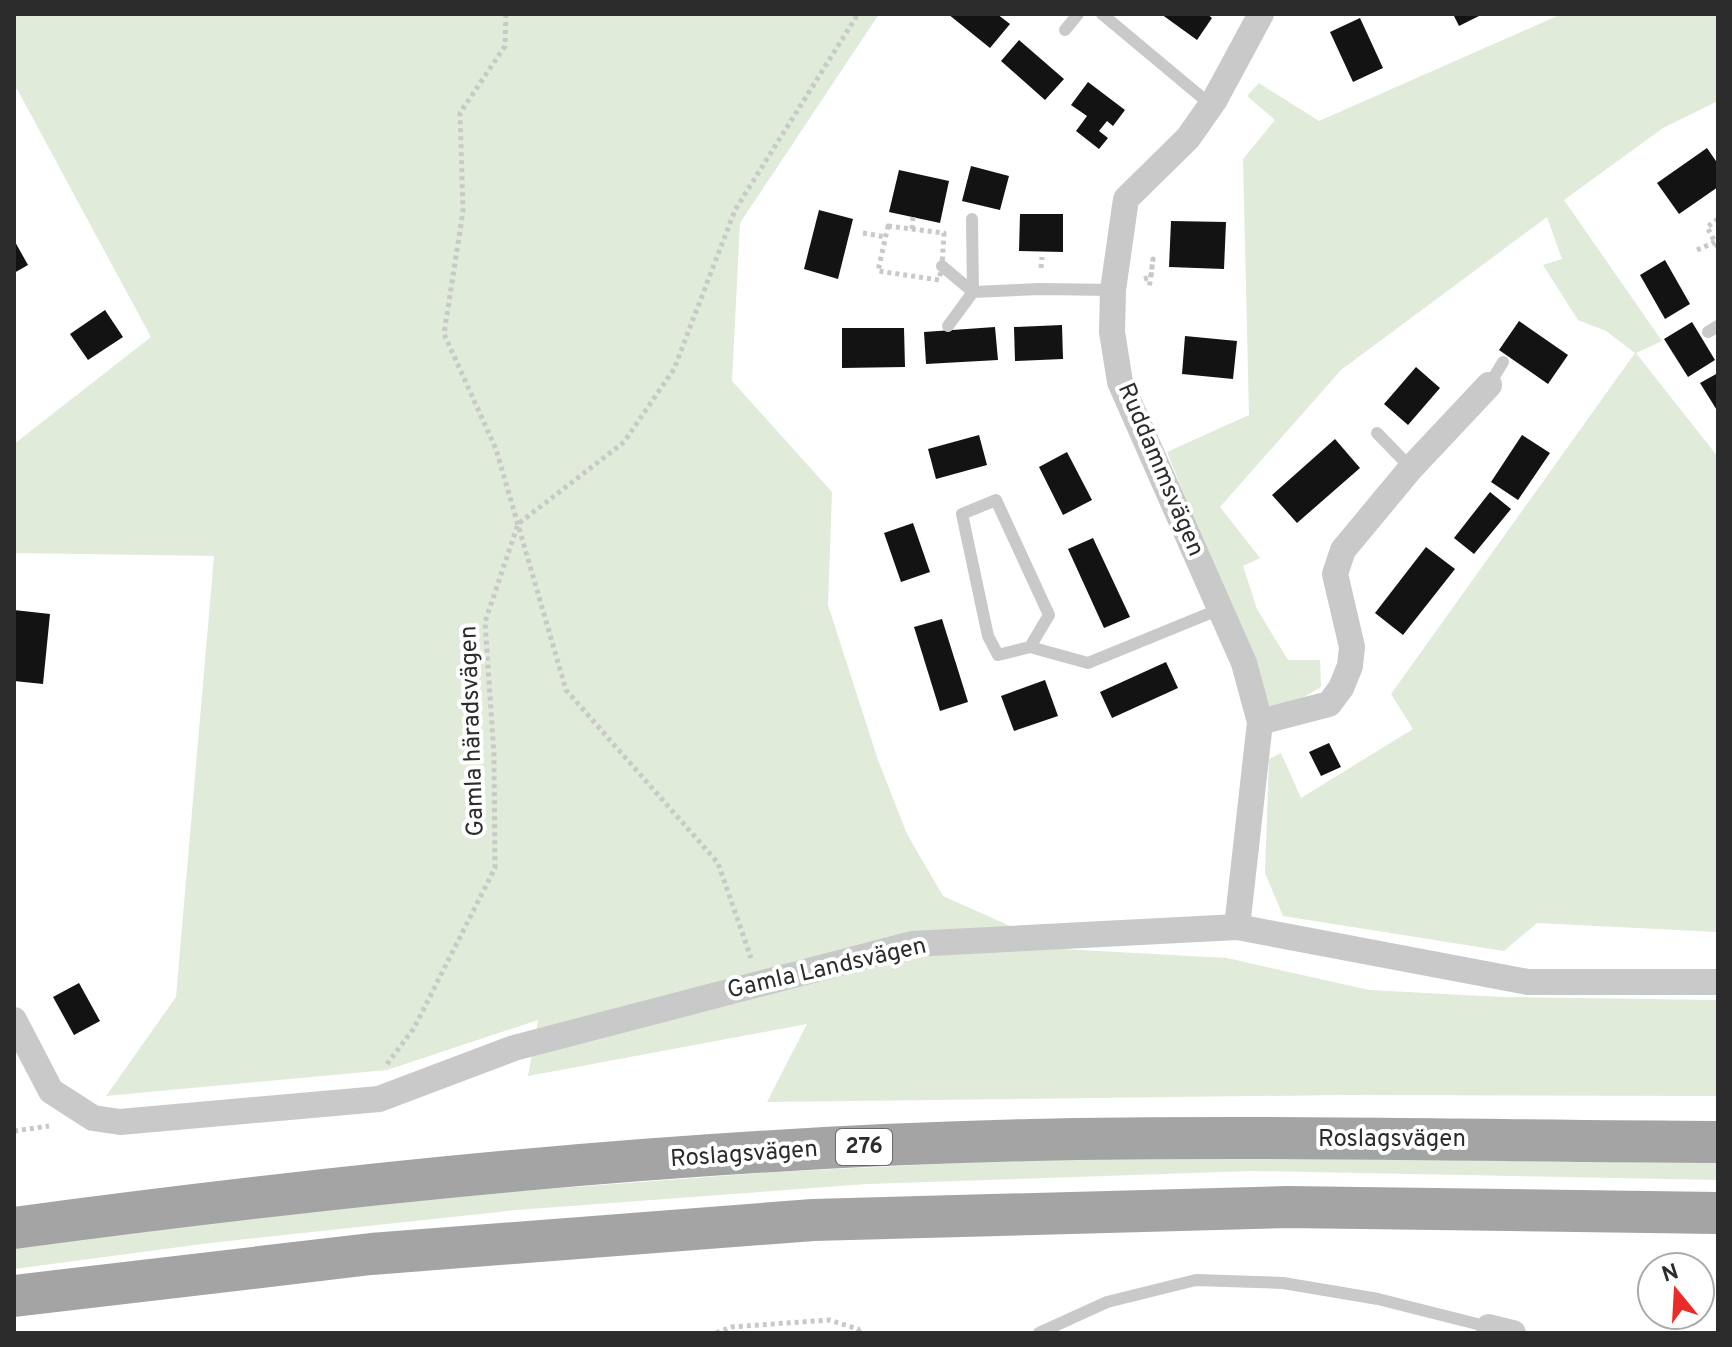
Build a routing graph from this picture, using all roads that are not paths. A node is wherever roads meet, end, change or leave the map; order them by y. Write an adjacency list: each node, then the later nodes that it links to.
1 (1078, 14): 4 (lane)
2 (1102, 14): 5 (lane)
3 (1261, 14): 5 (street, Ruddammsvägen)
4 (1065, 30)
5 (1211, 105): 8 (street, Ruddammsvägen)
6 (972, 219): 9 (lane)
7 (942, 266): 9 (lane)
8 (1113, 290): 9 (lane); 15 (street, Ruddammsvägen)
9 (973, 292): 10 (lane)
10 (948, 326)
11 (1503, 362): 12 (lane)
12 (1489, 385): 14 (street)
13 (1377, 433): 14 (lane)
14 (1411, 468): 17 (street)
15 (1220, 609): 16 (lane); 17 (street, Ruddammsvägen)
16 (1030, 647): 16 (lane)
17 (1260, 722): 18 (street, Ruddammsvägen)
18 (1237, 927): 19 (street, Gamla Landsvägen); 20 (street, Gamla Landsvägen)
19 (1718, 982)
20 (14, 1020)
21 (1718, 1142): 23 (main road, Roslagsvägen / 276)
22 (1718, 1213): 24 (main road)
23 (14, 1228)
24 (14, 1296)
25 (1501, 1330): 26 (lane)
26 (1039, 1333)

